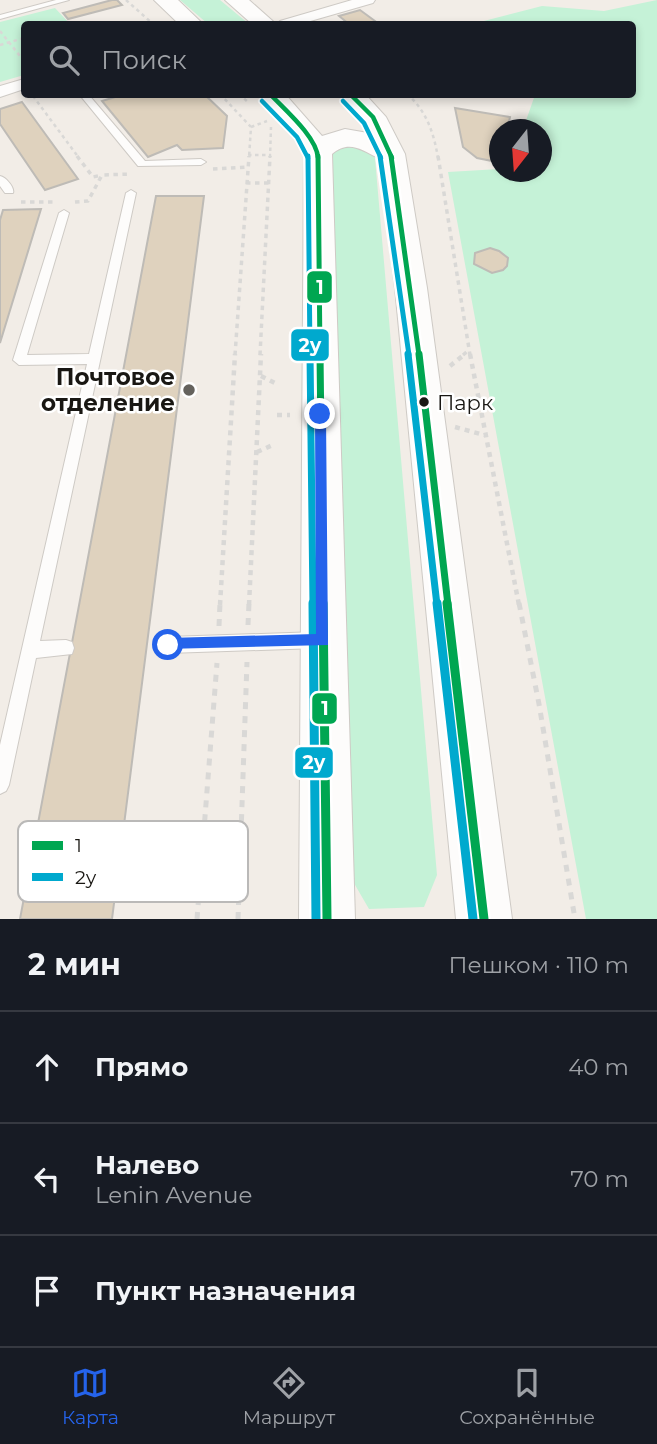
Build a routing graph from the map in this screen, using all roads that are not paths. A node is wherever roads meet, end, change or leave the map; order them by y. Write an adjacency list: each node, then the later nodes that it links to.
1 (65, 0): 5 (lane)
2 (165, 0): 6 (main road)
3 (236, 0): 7 (main road)
4 (368, 0): 8 (street)
5 (0, 17)
6 (189, 21)
7 (261, 21)
8 (299, 21)
9 (21, 85): 10 (street)
10 (0, 92)
11 (87, 98): 17 (lane)
12 (343, 98): 14 (main road)
13 (354, 98): 16 (main road)
14 (271, 105): 15 (main road)
15 (318, 152): 16 (main road); 23 (main road)
16 (391, 153): 28 (main road)
17 (201, 162)
18 (0, 179): 19 (lane)
19 (9, 191)
20 (131, 193): 22 (lane)
21 (64, 213): 22 (lane)
22 (94, 359): 26 (lane)
23 (323, 640): 24 (lane); 29 (main road)
24 (168, 645)
25 (66, 648): 26 (lane)
26 (30, 650): 27 (lane)
27 (0, 785)
28 (482, 895): 30 (main road)
29 (332, 904)
30 (454, 919)

